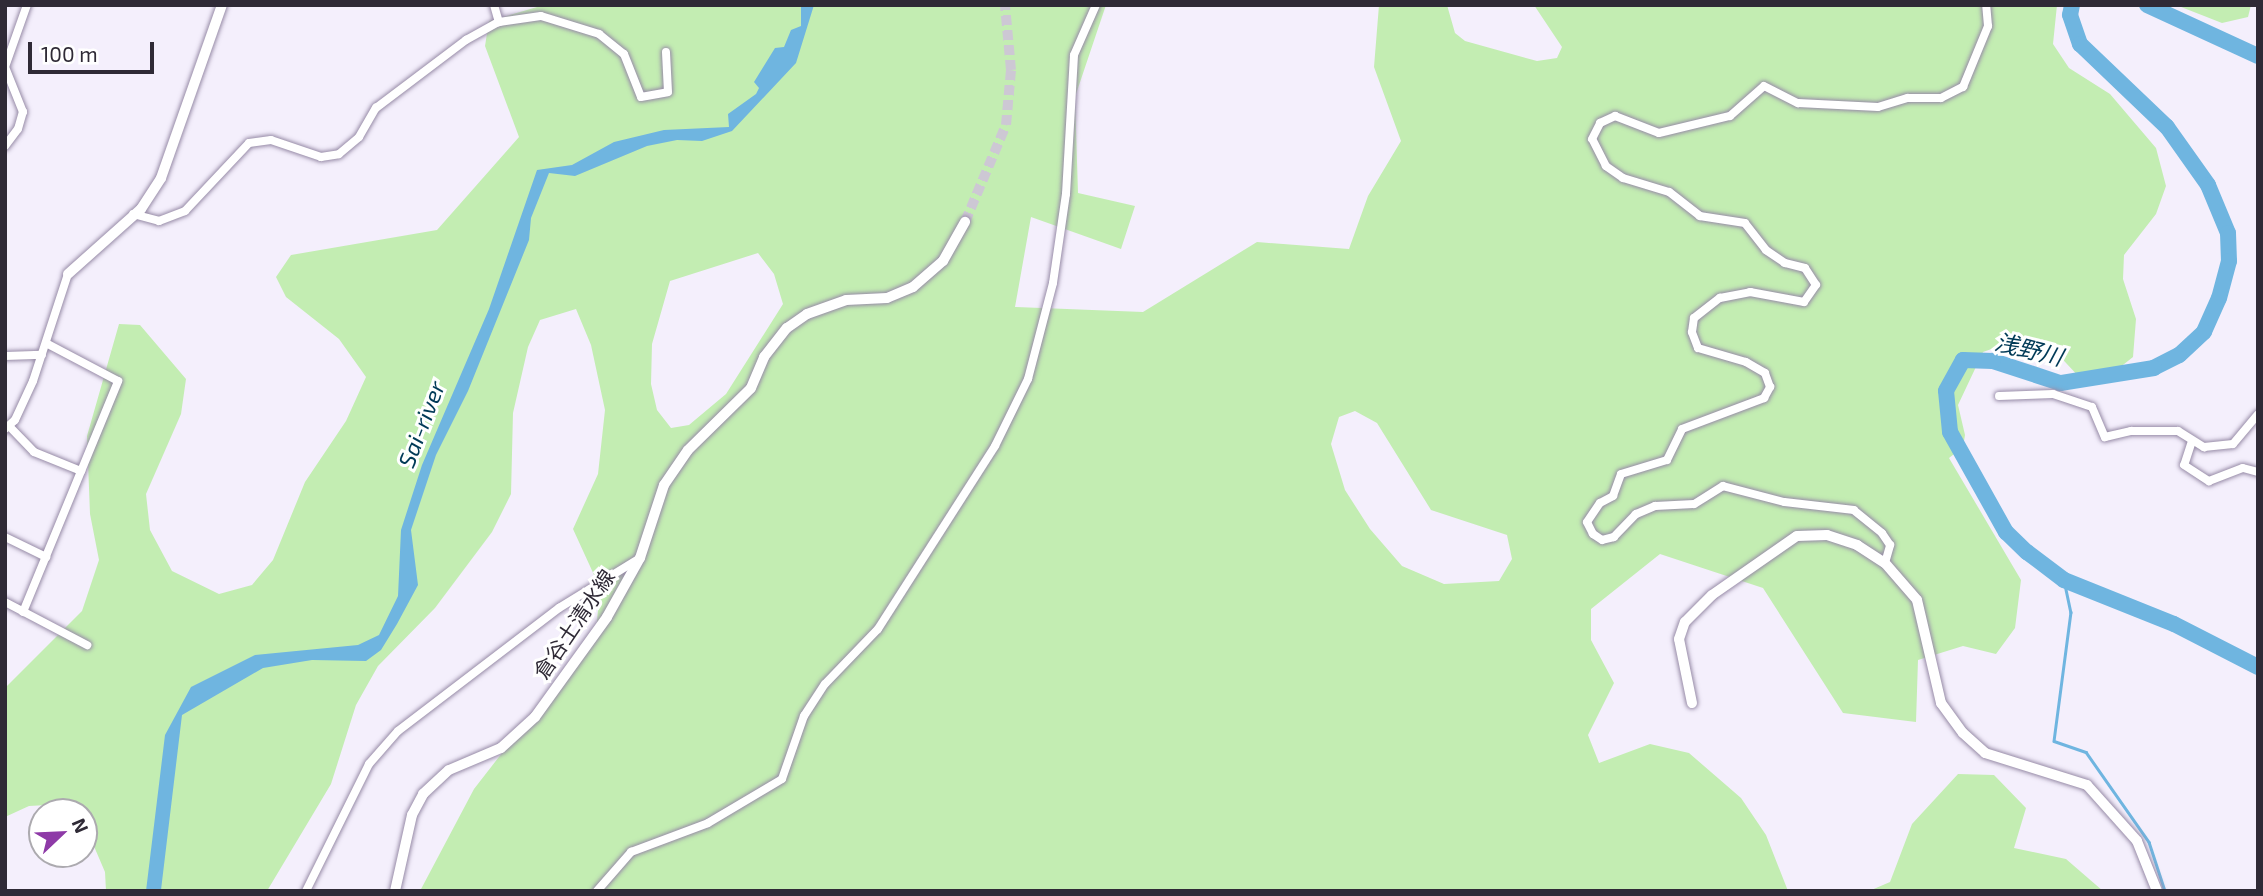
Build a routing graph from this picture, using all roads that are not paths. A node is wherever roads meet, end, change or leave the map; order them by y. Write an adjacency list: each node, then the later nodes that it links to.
1 (27, 5): 8 (street)
2 (222, 5): 9 (street)
3 (494, 5): 6 (street)
4 (1096, 5): 31 (street)
5 (1986, 5): 24 (street)
6 (499, 22): 7 (street); 9 (street)
7 (666, 52)
8 (5, 146)
9 (133, 214): 11 (street)
10 (965, 222): 23 (main road, 倉谷土清水線)
11 (68, 274): 12 (street)
12 (46, 343): 13 (street); 19 (street)
13 (42, 355): 14 (street); 17 (street)
14 (5, 356)
15 (1999, 396): 18 (street)
16 (2258, 414): 18 (street)
17 (7, 427): 19 (street)
18 (2192, 441): 20 (street)
19 (81, 471): 22 (street)
20 (2258, 472)
21 (5, 537): 22 (street)
22 (46, 557): 26 (street)
23 (640, 558): 29 (street); 30 (main road, 倉谷土清水線)
24 (1885, 563): 28 (street); 32 (street)
25 (5, 602): 26 (street)
26 (23, 612): 27 (street)
27 (87, 645)
28 (1692, 703)
29 (306, 891)
30 (396, 891)
31 (597, 891)
32 (2157, 891)

